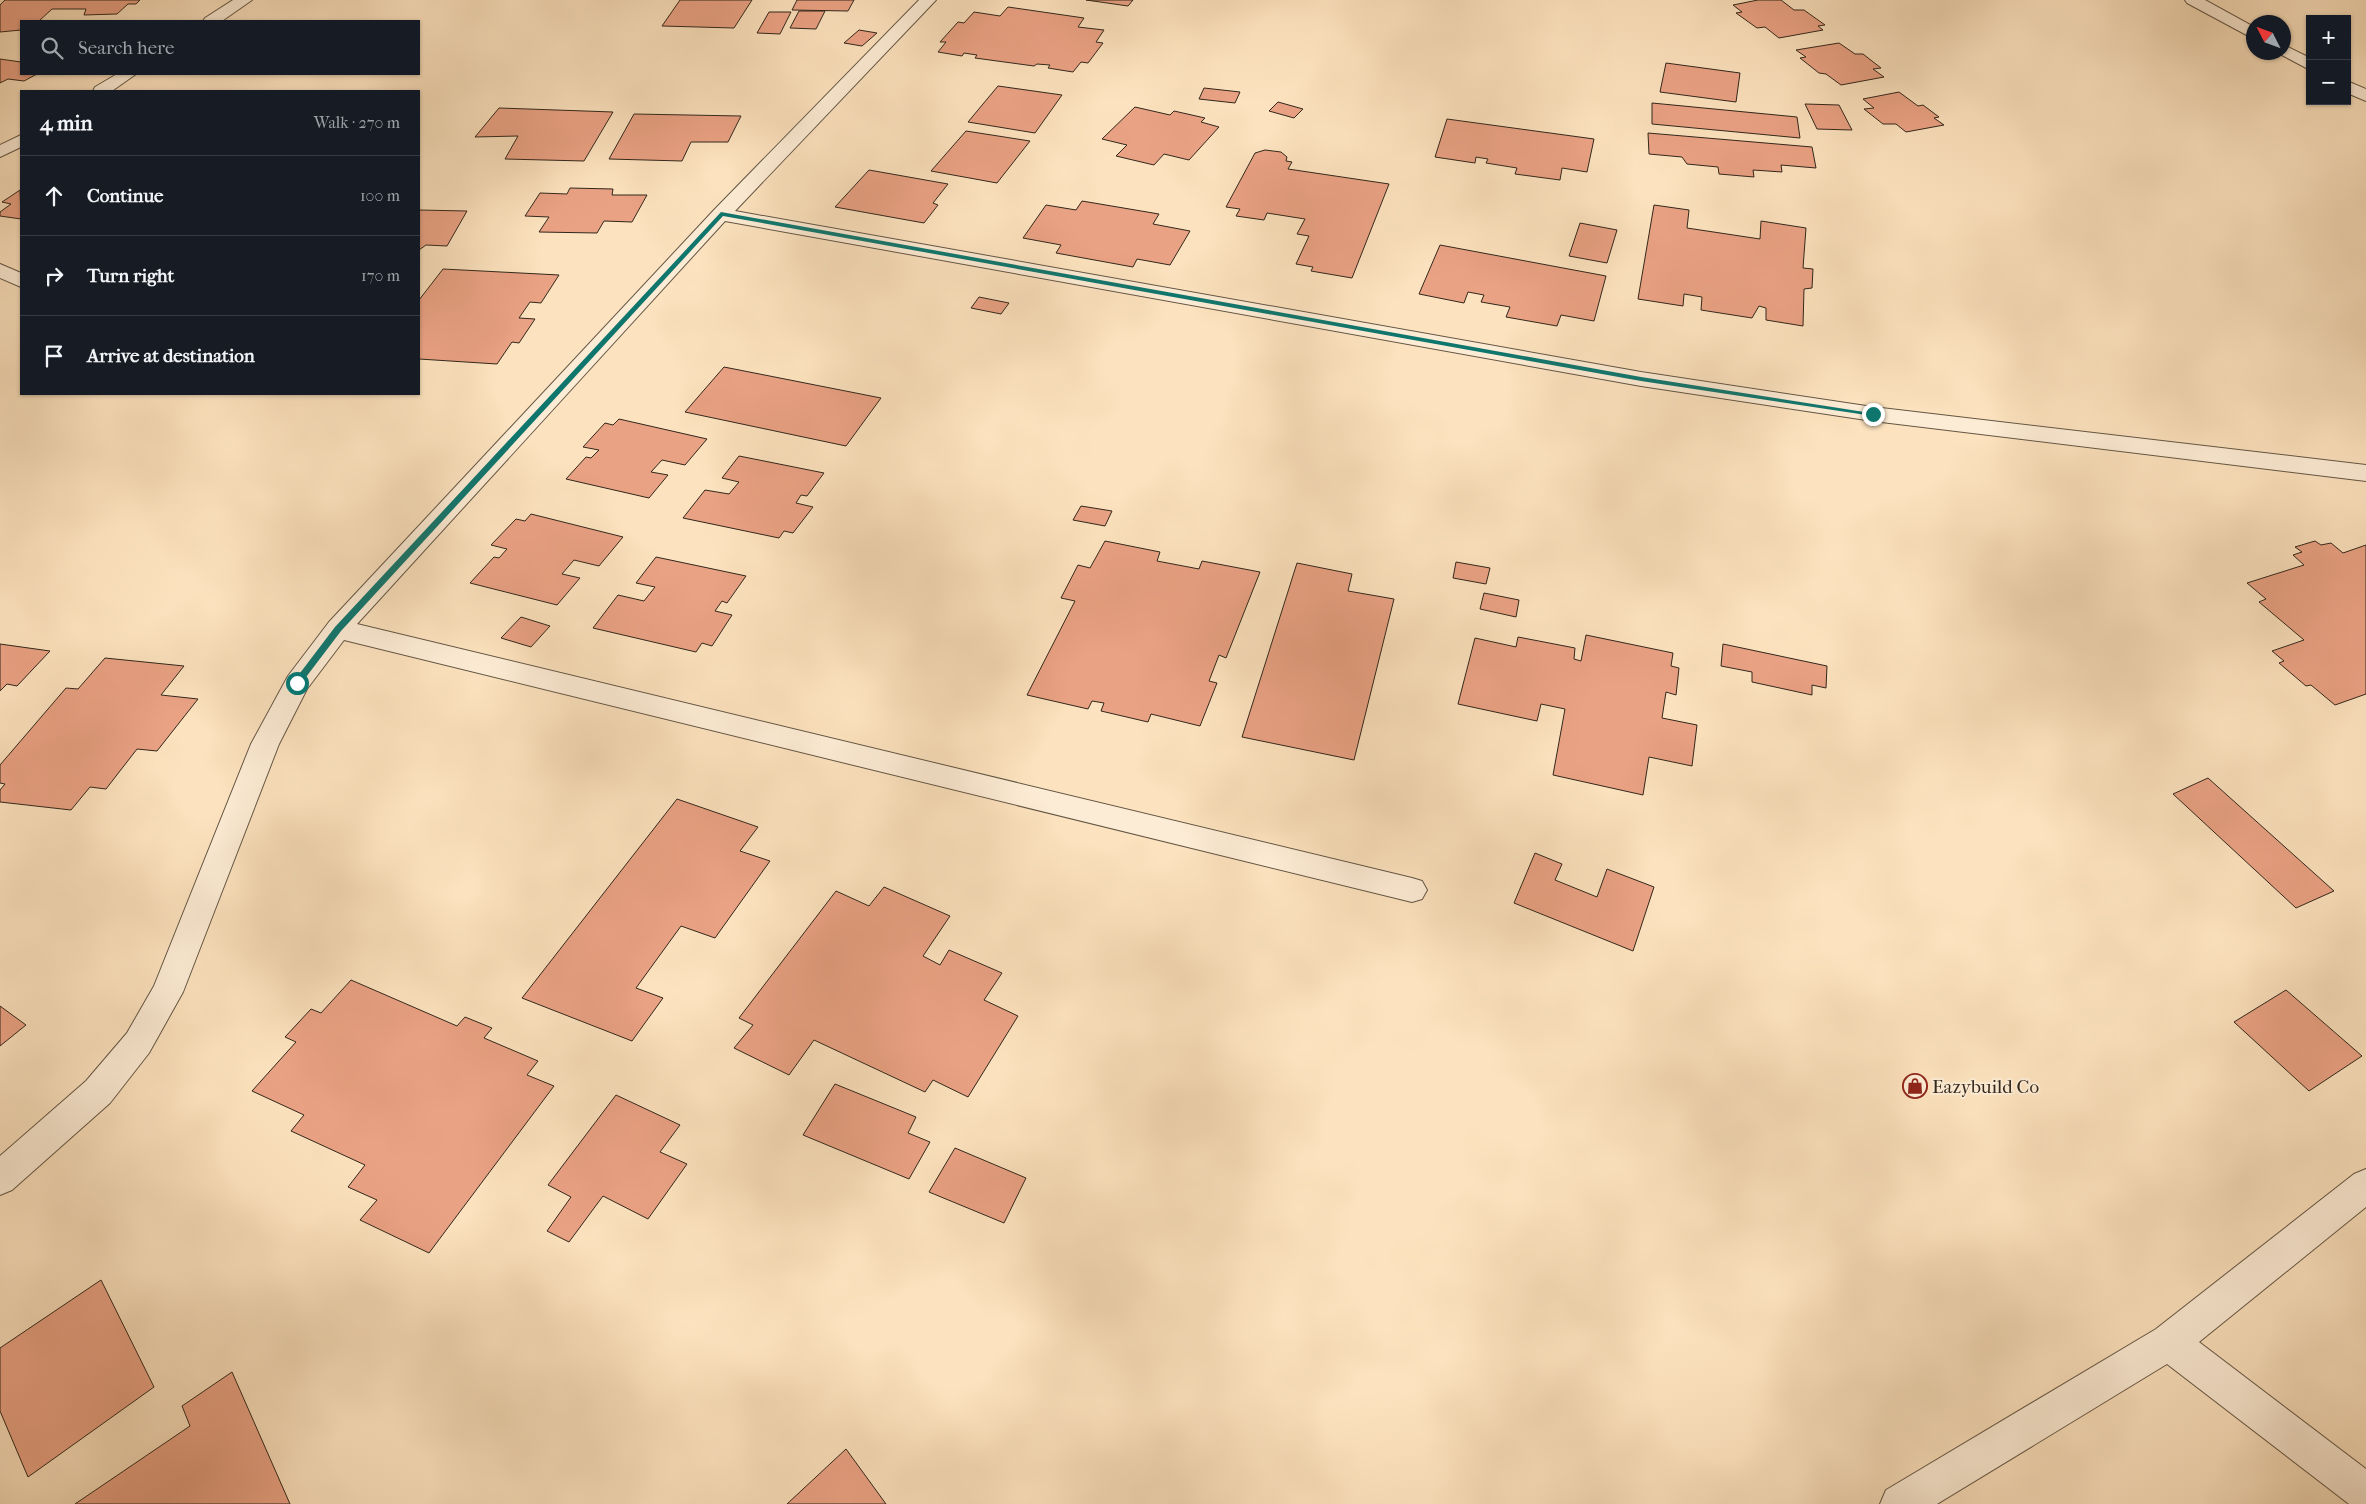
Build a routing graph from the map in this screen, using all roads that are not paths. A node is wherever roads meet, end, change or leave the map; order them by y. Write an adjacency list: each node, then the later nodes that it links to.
1 (244, 0): 4 (street)
2 (928, 0): 14 (street)
3 (2193, 0): 5 (street)
4 (213, 20)
5 (2246, 30)
6 (2291, 54): 7 (street)
7 (2306, 63)
8 (126, 75): 10 (street)
9 (2351, 88): 11 (street)
10 (103, 90)
11 (2366, 96)
12 (20, 141): 13 (street)
13 (0, 152)
14 (721, 214): 17 (street); 18 (street)
15 (0, 270): 16 (street)
16 (20, 280)
17 (2366, 473)
18 (338, 629): 19 (street); 20 (street)
19 (1412, 890)
20 (0, 1178)
21 (2366, 1186): 22 (street)
22 (2169, 1342): 23 (street); 24 (street)
23 (2366, 1493)
24 (1900, 1504)

